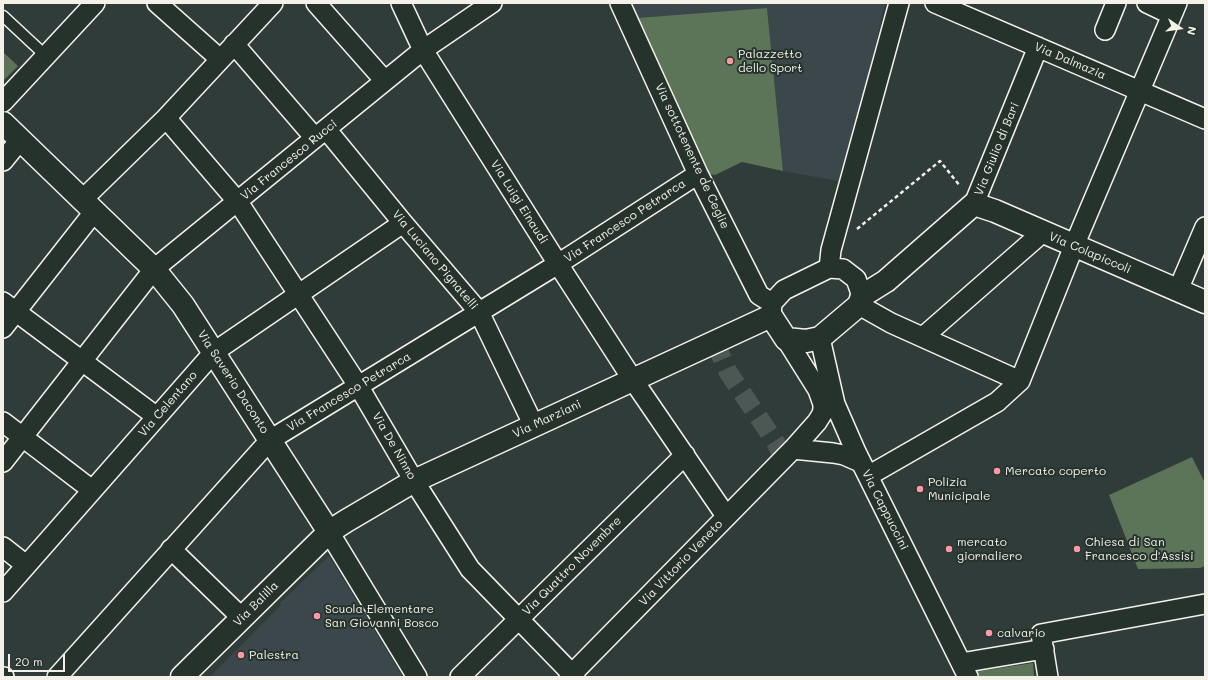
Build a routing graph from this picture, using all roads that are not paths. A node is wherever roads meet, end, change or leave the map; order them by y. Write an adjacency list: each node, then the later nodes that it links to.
1 (95, 3): 18 (street)
2 (158, 3): 19 (street)
3 (273, 3): 15 (street)
4 (316, 3): 20 (street)
5 (401, 3): 17 (street, Via Luigi Einaudi)
6 (492, 3): 17 (street, Via Francesco Rucci)
7 (620, 3): 29 (street, Via sottotenente de Ceglie)
8 (899, 3): 38 (street)
9 (1116, 3): 14 (street)
10 (1147, 3): 12 (street)
11 (941, 4): 16 (street, Via Dalmazia)
12 (1175, 9): 21 (street)
13 (3, 16): 18 (lane)
14 (1105, 30)
15 (234, 44): 19 (street); 26 (street, Via Luciano Pignatelli)
16 (1038, 47): 21 (street, Via Dalmazia); 31 (street, Via Giulio di Bari)
17 (423, 50): 20 (street, Via Francesco Rucci); 37 (street, Via Luigi Einaudi)
18 (46, 56): 22 (street)
19 (220, 59): 23 (street)
20 (385, 80): 26 (street, Via Francesco Rucci)
21 (1140, 91): 24 (street, Via Dalmazia); 36 (street)
22 (3, 102)
23 (166, 118): 30 (street, Via De Ninno); 32 (street)
24 (1205, 119)
25 (3, 123): 27 (street, Via Saverio Daconto)
26 (321, 134): 30 (street, Via Francesco Rucci); 33 (street, Via Luciano Pignatelli)
27 (20, 140): 28 (street); 32 (street, Via Saverio Daconto)
28 (3, 161)
29 (698, 174): 37 (street, Via Francesco Petrarca); 45 (street, Via sottotenente de Ceglie)
30 (238, 202): 39 (street, Via Francesco Rucci); 41 (street, Via De Ninno)
31 (974, 204): 35 (street, Via Colapiccoli); 42 (street, Via Giulio di Bari)
32 (88, 206): 39 (street, Via Saverio Daconto); 44 (street)
33 (403, 223): 41 (street, Via Celentano); 46 (street, Via Luciano Pignatelli)
34 (1205, 227): 40 (street)
35 (1043, 232): 36 (street, Via Colapiccoli); 48 (street)
36 (1074, 246): 40 (street, Via Colapiccoli); 54 (street)
37 (558, 264): 46 (street, Via Francesco Petrarca); 53 (street, Via Luigi Einaudi)
38 (829, 268): 42 (street); 45 (street)
39 (154, 269): 51 (street, Via Saverio Daconto); 52 (street, Via Francesco Rucci)
40 (1178, 290): 43 (street, Via Colapiccoli)
41 (298, 294): 51 (street, Via Celentano); 55 (street, Via De Ninno)
42 (860, 301): 48 (street); 49 (street)
43 (1205, 302)
44 (9, 307): 47 (street); 52 (street)
45 (771, 310): 50 (street); 53 (street, Via Marziani)
46 (479, 312): 55 (street, Via Francesco Petrarca); 58 (street, Via Luciano Pignatelli)
47 (3, 328)
48 (923, 337): 54 (street)
49 (820, 338): 50 (street); 64 (street, Via Cappuccini)
50 (786, 339): 61 (street, Via Vittorio Veneto)
51 (214, 352): 56 (street, Via Celentano); 60 (street, Via Saverio Daconto)
52 (82, 361): 56 (street); 59 (street, Via Francesco Rucci)
53 (633, 380): 58 (street, Via Marziani); 62 (street, Via Luigi Einaudi)
54 (1020, 381): 64 (street)
55 (359, 386): 60 (street, Via Francesco Petrarca); 65 (street, Via De Ninno)
56 (157, 417): 66 (street, Via Celentano)
57 (3, 422): 59 (street)
58 (534, 426): 65 (street, Via Marziani)
59 (23, 437): 63 (street, Via Francesco Rucci); 66 (street)
60 (270, 440): 68 (street, Via Saverio Daconto); 70 (street, Via Francesco Petrarca)
61 (793, 450): 64 (street); 67 (street, Via Vittorio Veneto)
62 (685, 455): 67 (street, Via Luigi Einaudi); 75 (street, Via Quattro Novembre)
63 (3, 462)
64 (864, 469): 77 (street, Via Cappuccini)
65 (414, 481): 68 (street, Via Marziani); 75 (street, Via De Ninno)
66 (92, 490): 71 (street, Via Celentano)
67 (726, 516): 78 (street, Via Vittorio Veneto)
68 (329, 532): 74 (street, Via Balilla); 81 (street, Via Saverio Daconto)
69 (3, 547): 71 (street)
70 (171, 550): 74 (street); 79 (street, Via Francesco Petrarca)
71 (26, 565): 72 (street, Via Celentano)
72 (3, 592)
73 (1205, 604): 76 (street)
74 (242, 618): 80 (street, Via Balilla)
75 (518, 620): 78 (street, Via De Ninno); 82 (street, Via Quattro Novembre)
76 (1044, 649): 77 (street); 83 (street)
77 (964, 670)
78 (572, 676)
79 (57, 677)
80 (182, 677)
81 (417, 677)
82 (460, 677)
83 (1048, 677)

